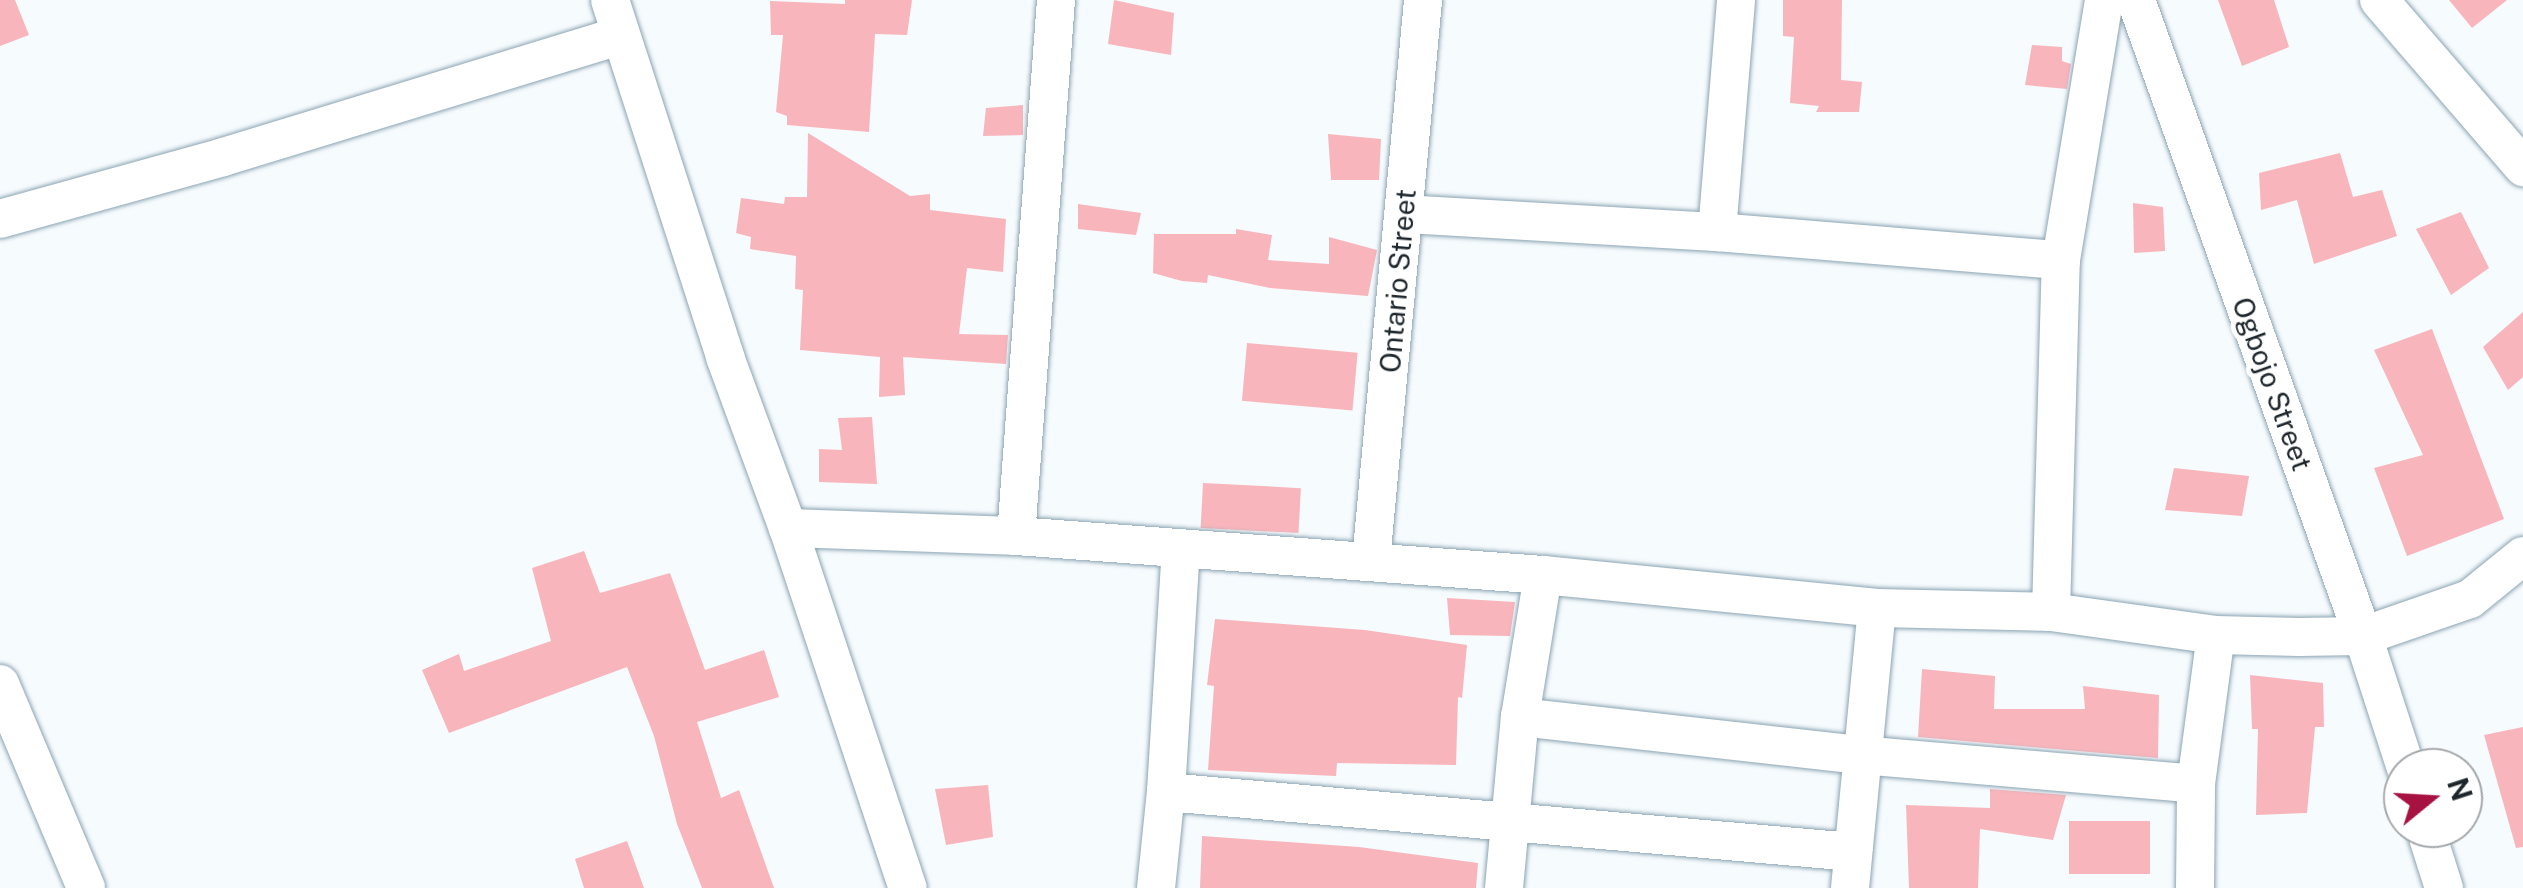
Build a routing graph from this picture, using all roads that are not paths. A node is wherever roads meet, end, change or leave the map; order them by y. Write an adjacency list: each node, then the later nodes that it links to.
1 (1056, 0): 14 (street)
2 (1423, 0): 9 (street, Ontario Street)
3 (1736, 0): 11 (street)
4 (2104, 0): 12 (street)
5 (2136, 0): 22 (street, Ogbojo Street)
6 (2379, 0): 8 (street)
7 (615, 18): 10 (street); 13 (street)
8 (2523, 166)
9 (1404, 214): 11 (street); 17 (street, Ontario Street)
10 (0, 219)
11 (1717, 232): 12 (street)
12 (2061, 260): 20 (street)
13 (788, 528): 14 (street); 32 (street)
14 (1016, 536): 15 (street)
15 (1181, 548): 17 (street); 28 (street)
16 (2523, 556): 22 (street)
17 (1372, 562): 18 (street)
18 (1543, 574): 19 (street); 24 (street)
19 (1877, 608): 20 (street); 26 (street)
20 (2051, 612): 21 (street)
21 (2216, 635): 22 (street); 27 (street)
22 (2364, 636): 25 (street, Ogbojo Street)
23 (0, 684): 33 (street)
24 (1520, 717): 26 (street); 29 (street)
25 (2400, 748)
26 (1860, 756): 27 (street); 31 (street)
27 (2196, 784): 36 (street)
28 (1166, 792): 29 (street); 34 (street)
29 (1510, 819): 31 (street); 35 (street)
30 (2431, 848): 37 (street)
31 (1852, 870)
32 (897, 885)
33 (86, 888)
34 (1156, 888)
35 (1504, 888)
36 (2195, 888)
37 (2444, 888)

